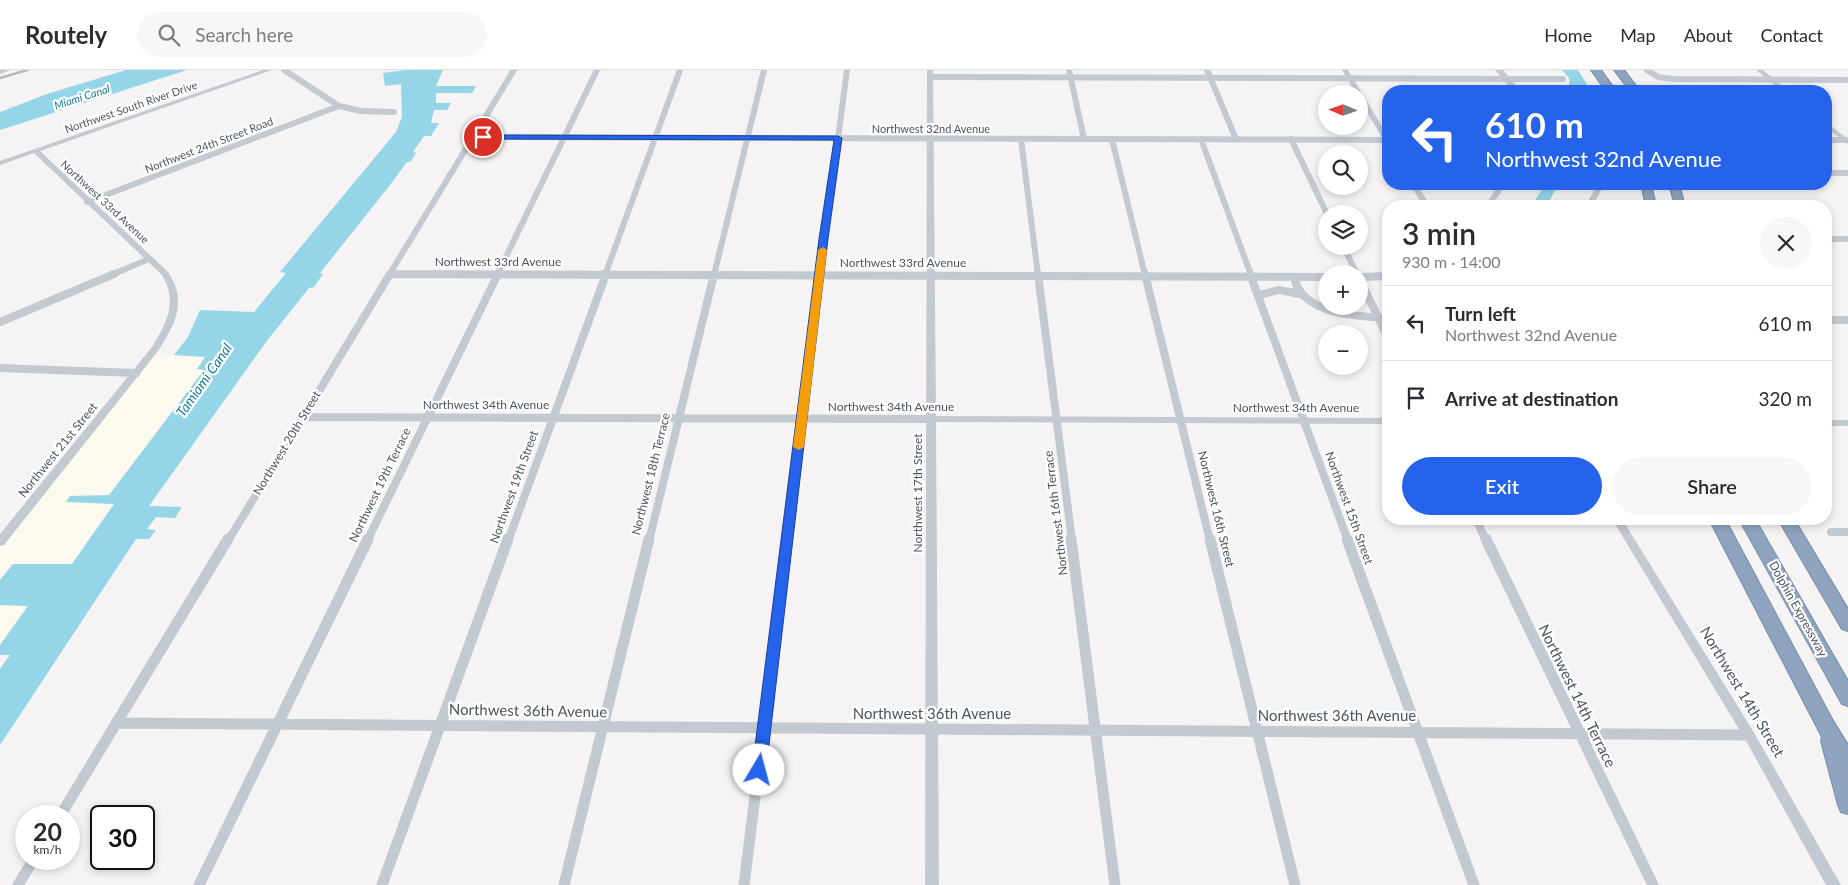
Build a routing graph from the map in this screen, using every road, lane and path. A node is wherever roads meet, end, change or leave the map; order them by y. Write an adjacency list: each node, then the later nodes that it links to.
1 (7, 70): 17 (main road)
2 (269, 70): 50 (street, Northwest South River Drive)
3 (284, 70): 31 (street)
4 (514, 70): 35 (street, Northwest 20th Street)
5 (597, 70): 36 (street, Northwest 19th Terrace)
6 (680, 70): 37 (street, Northwest 19th Street)
7 (764, 70): 38 (street, Northwest 18th Terrace)
8 (847, 70): 39 (street)
9 (1069, 70): 20 (street)
10 (1207, 70): 21 (street)
11 (1345, 70): 22 (street)
12 (1499, 70): 23 (street)
13 (1596, 70): 28 (highway)
14 (1619, 70): 29 (highway)
15 (1647, 70): 19 (street)
16 (1760, 70): 25 (street)
17 (0, 72)
18 (930, 74): 20 (street); 40 (street, Northwest 17th Street)
19 (1658, 77): 25 (street)
20 (1071, 78): 21 (street); 42 (street)
21 (1210, 78): 22 (street); 45 (street)
22 (1351, 78): 23 (street); 34 (street)
23 (1506, 79): 24 (street); 27 (street)
24 (1563, 79)
25 (1771, 80): 26 (street); 30 (street)
26 (1848, 80)
27 (1512, 85)
28 (1607, 85)
29 (1630, 85)
30 (1778, 85)
31 (339, 106): 32 (street); 54 (street, Northwest 24th Street Road)
32 (394, 112)
33 (1832, 129): 49 (street)
34 (1382, 131)
35 (473, 137): 36 (street, Northwest 32nd Avenue); 59 (street, Northwest 20th Street)
36 (564, 137): 37 (street, Northwest 32nd Avenue); 60 (street, Northwest 19th Terrace)
37 (655, 138): 38 (street, Northwest 32nd Avenue); 61 (street, Northwest 19th Street)
38 (746, 138): 39 (street, Northwest 32nd Avenue); 62 (street, Northwest 18th Terrace)
39 (838, 138): 40 (street, Northwest 32nd Avenue); 63 (street)
40 (930, 138): 41 (street, Northwest 32nd Avenue); 64 (street, Northwest 17th Street)
41 (1022, 139): 42 (street, Northwest 32nd Avenue); 65 (street, Northwest 16th Terrace)
42 (1084, 139): 43 (street, Northwest 32nd Avenue)
43 (1112, 139): 44 (street, Northwest 32nd Avenue); 66 (street, Northwest 16th Street)
44 (1201, 139): 45 (street, Northwest 32nd Avenue); 69 (street, Northwest 15th Street)
45 (1236, 139): 46 (street, Northwest 32nd Avenue)
46 (1291, 139): 48 (street, Northwest 32nd Avenue); 55 (street)
47 (1832, 140): 49 (street)
48 (1382, 141)
49 (1847, 141)
50 (36, 150): 51 (street, Northwest South River Drive); 54 (street, Northwest 33rd Avenue)
51 (0, 163)
52 (1832, 173): 53 (street)
53 (1848, 173)
54 (87, 202): 58 (street, Northwest 33rd Avenue)
55 (1324, 205)
56 (1832, 239): 57 (street)
57 (1848, 239)
58 (150, 259): 79 (street); 82 (street, Northwest 33rd Avenue)
59 (390, 274): 60 (street, Northwest 33rd Avenue); 83 (street, Northwest 20th Street)
60 (497, 274): 61 (street, Northwest 33rd Avenue); 84 (street, Northwest 19th Terrace)
61 (605, 274): 62 (street, Northwest 33rd Avenue); 85 (street, Northwest 19th Street)
62 (713, 275): 63 (street, Northwest 33rd Avenue); 86 (street, Northwest 18th Terrace)
63 (820, 276): 64 (street, Northwest 33rd Avenue); 87 (street)
64 (930, 276): 65 (street, Northwest 33rd Avenue); 88 (street, Northwest 17th Street)
65 (1038, 276): 66 (street, Northwest 33rd Avenue); 89 (street, Northwest 16th Terrace)
66 (1146, 276): 69 (street, Northwest 33rd Avenue); 90 (street, Northwest 16th Street)
67 (1368, 276): 68 (street)
68 (1382, 276)
69 (1252, 277): 70 (street, Northwest 33rd Avenue); 73 (street, Northwest 15th Street)
70 (1294, 277): 71 (street, Northwest 33rd Avenue); 72 (street)
71 (1318, 277)
72 (1300, 294): 73 (street); 75 (street)
73 (1259, 295): 91 (street, Northwest 15th Street)
74 (1368, 297): 75 (street)
75 (1378, 318): 76 (street); 80 (street)
76 (1382, 318)
77 (1832, 320): 78 (street)
78 (1848, 320)
79 (0, 322)
80 (1382, 326)
81 (0, 368): 82 (street)
82 (136, 373): 102 (street, Northwest 21st Street)
83 (302, 417): 84 (street, Northwest 34th Avenue); 107 (street, Northwest 20th Street)
84 (427, 417): 85 (street, Northwest 34th Avenue); 108 (street, Northwest 19th Terrace)
85 (553, 417): 86 (street, Northwest 34th Avenue); 109 (street, Northwest 19th Street)
86 (677, 419): 87 (street, Northwest 34th Avenue); 111 (street, Northwest 18th Terrace)
87 (802, 419): 88 (street, Northwest 34th Avenue); 112 (street)
88 (931, 419): 89 (street, Northwest 34th Avenue); 113 (street, Northwest 17th Street)
89 (1058, 420): 90 (street, Northwest 34th Avenue); 114 (street, Northwest 16th Terrace)
90 (1181, 420): 91 (street, Northwest 34th Avenue); 115 (street, Northwest 16th Street)
91 (1304, 421): 92 (street, Northwest 34th Avenue); 116 (street, Northwest 15th Street)
92 (1382, 421)
93 (1832, 423): 94 (street)
94 (1848, 423)
95 (1479, 525): 117 (street, Northwest 14th Terrace)
96 (1621, 525): 118 (street, Northwest 14th Street)
97 (1720, 525): 110 (highway)
98 (1750, 525): 106 (highway, Dolphin Expressway)
99 (1790, 525): 103 (highway)
100 (1830, 532): 101 (street)
101 (1848, 532)
102 (0, 542)
103 (1824, 584): 104 (highway); 105 (highway)
104 (1848, 615)
105 (1848, 624)
106 (1848, 698)
107 (116, 724): 108 (street, Northwest 36th Avenue); 120 (street, Northwest 20th Street)
108 (277, 724): 109 (street, Northwest 36th Avenue); 124 (street, Northwest 19th Terrace)
109 (440, 725): 111 (street, Northwest 36th Avenue); 125 (street, Northwest 19th Street)
110 (1826, 725): 119 (highway); 121 (highway)
111 (602, 726): 112 (street, Northwest 36th Avenue); 126 (street, Northwest 18th Terrace)
112 (764, 728): 113 (street, Northwest 36th Avenue); 127 (street)
113 (931, 728): 114 (street, Northwest 36th Avenue); 128 (street, Northwest 17th Street)
114 (1096, 730): 115 (street, Northwest 36th Avenue); 129 (street, Northwest 16th Terrace)
115 (1257, 731): 116 (street, Northwest 36th Avenue); 130 (street, Northwest 16th Street)
116 (1418, 732): 117 (street, Northwest 36th Avenue); 131 (street, Northwest 15th Street)
117 (1579, 733): 118 (street, Northwest 36th Avenue); 132 (street, Northwest 14th Terrace)
118 (1749, 735): 133 (street, Northwest 14th Street)
119 (1848, 762)
120 (67, 805)
121 (1848, 805)
122 (27, 870): 123 (street)
123 (18, 885)
124 (199, 885)
125 (382, 885)
126 (564, 885)
127 (744, 885)
128 (932, 885)
129 (1115, 885)
130 (1295, 885)
131 (1474, 885)
132 (1653, 885)
133 (1834, 885)

